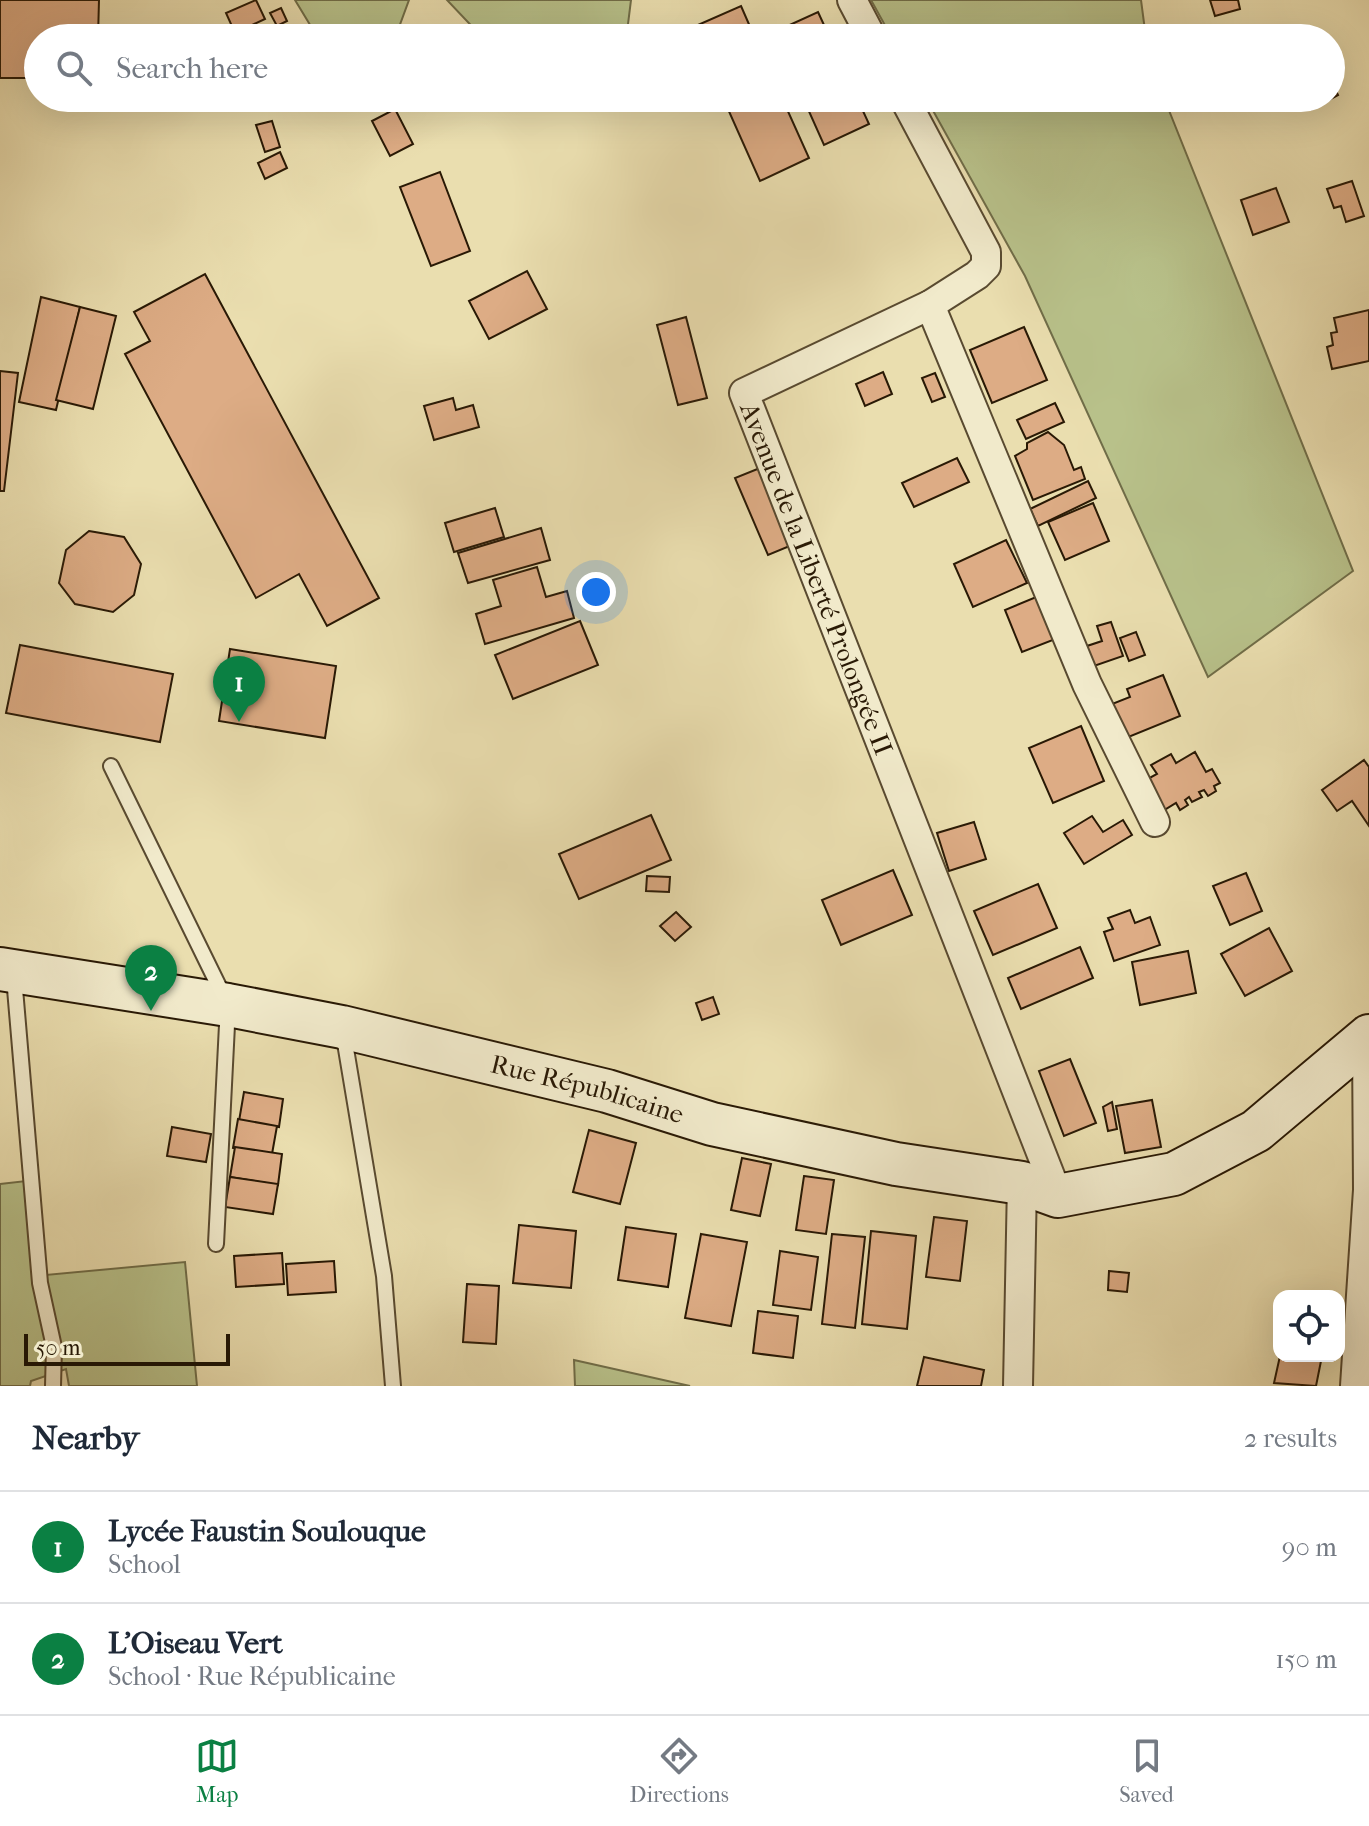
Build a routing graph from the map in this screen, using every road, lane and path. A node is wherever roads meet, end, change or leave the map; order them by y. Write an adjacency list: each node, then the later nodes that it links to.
1 (852, 0): 2 (street)
2 (865, 24)
3 (911, 112): 4 (street, Avenue de la Liberté Prolongée II)
4 (930, 305): 6 (street); 11 (street, Avenue de la Liberté Prolongée II)
5 (111, 766): 8 (lane)
6 (1155, 822)
7 (7, 970): 8 (street, Rue Républicaine); 13 (lane)
8 (228, 1005): 9 (street, Rue Républicaine); 12 (lane)
9 (342, 1027): 11 (street, Rue Républicaine); 14 (lane)
10 (1368, 1038): 11 (street, Rue Républicaine); 16 (street)
11 (1040, 1189): 15 (street)
12 (216, 1244)
13 (53, 1386)
14 (393, 1386)
15 (1018, 1386)
16 (1355, 1386)

